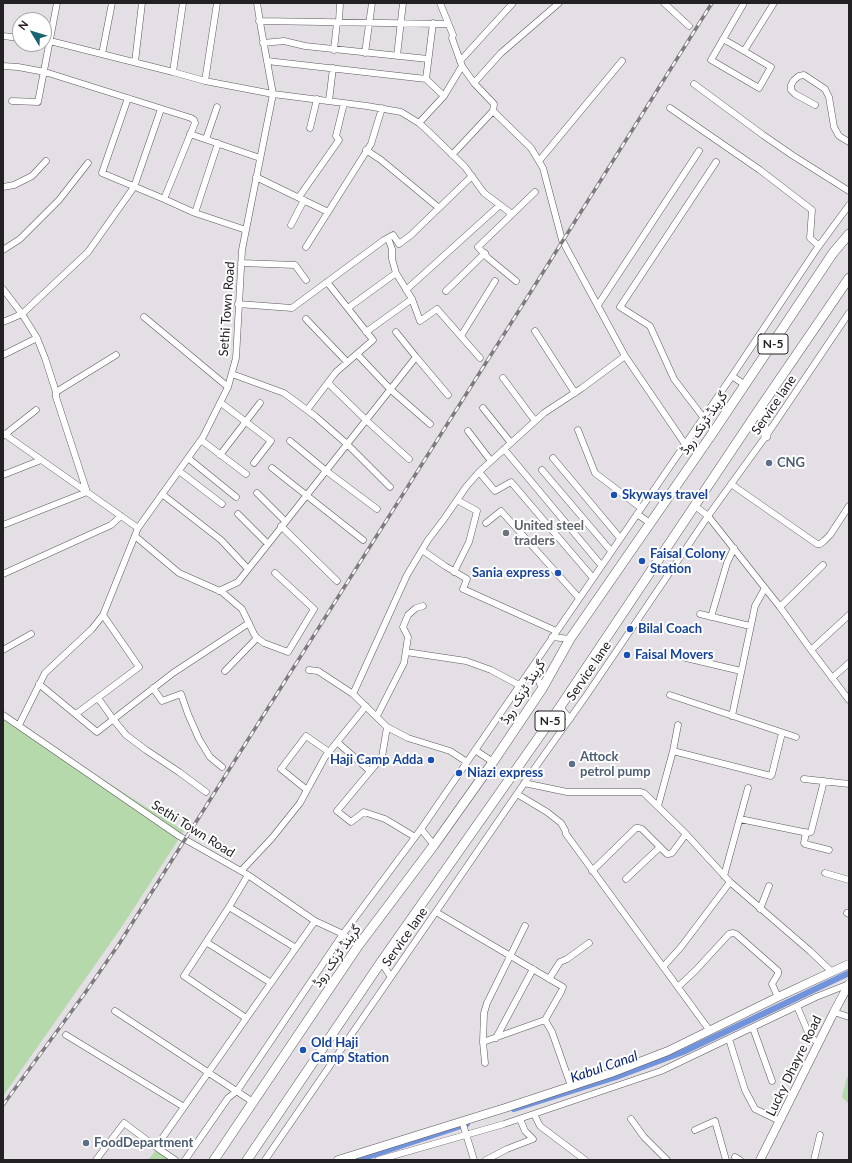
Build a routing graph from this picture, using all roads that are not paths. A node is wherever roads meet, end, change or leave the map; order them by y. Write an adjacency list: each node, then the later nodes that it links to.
1 (57, 3): 17 (street)
2 (112, 3): 31 (street)
3 (142, 3): 36 (street)
4 (183, 3): 41 (street)
5 (216, 3): 43 (street)
6 (257, 3): 16 (street, Sethi Town Road)
7 (340, 3): 18 (street)
8 (372, 3): 19 (street)
9 (403, 3): 20 (street)
10 (440, 3): 22 (street)
11 (513, 3): 37 (street)
12 (559, 3): 44 (street)
13 (664, 3): 23 (street)
14 (744, 3): 24 (street)
15 (774, 3): 28 (street)
16 (260, 21): 18 (street); 26 (street, Sethi Town Road)
17 (52, 22)
18 (338, 22): 19 (street); 27 (street)
19 (369, 22): 20 (street); 30 (street)
20 (401, 22): 21 (street); 32 (street)
21 (433, 23): 22 (street); 33 (street)
22 (448, 24): 37 (street)
23 (689, 26)
24 (723, 39): 28 (street); 28 (street)
25 (52, 41): 31 (street)
26 (263, 43): 27 (street); 35 (street, Sethi Town Road)
27 (334, 50): 30 (street)
28 (744, 51)
29 (46, 52): 40 (street)
30 (365, 53): 32 (street)
31 (102, 54): 36 (street)
32 (397, 56): 33 (street)
33 (428, 59): 42 (street)
34 (622, 60): 70 (street)
35 (266, 61): 39 (street); 46 (street, Sethi Town Road)
36 (135, 62): 41 (street)
37 (461, 64): 44 (street); 47 (street)
38 (3, 66): 40 (street)
39 (333, 68): 42 (street); 51 (street)
40 (45, 72): 48 (street); 50 (street)
41 (173, 72): 43 (street)
42 (426, 79): 47 (street)
43 (205, 81): 46 (street)
44 (474, 83): 58 (street)
45 (694, 84): 77 (street)
46 (273, 94): 49 (street); 68 (street, Sethi Town Road)
47 (444, 96): 59 (street)
48 (128, 98): 57 (street); 76 (street)
49 (317, 100): 51 (street); 60 (street)
50 (12, 101)
51 (329, 101): 52 (street)
52 (344, 103): 55 (street); 79 (street)
53 (815, 105): 63 (street)
54 (217, 107): 62 (street)
55 (382, 108): 59 (street); 65 (street)
56 (670, 108): 92 (street)
57 (161, 109): 61 (street); 76 (street)
58 (493, 111): 67 (street); 70 (street)
59 (419, 123): 67 (street)
60 (310, 128)
61 (190, 134): 62 (street); 80 (street)
62 (206, 140): 64 (street)
63 (849, 142)
64 (218, 144): 68 (street); 85 (street)
65 (366, 150): 83 (street); 84 (street)
66 (699, 151): 109 (street)
67 (452, 155): 73 (street)
68 (260, 158): 74 (street, Sethi Town Road)
69 (46, 161): 75 (street)
70 (539, 161): 109 (street)
71 (716, 162): 144 (street)
72 (88, 163): 94 (street)
73 (472, 176): 81 (street); 83 (street)
74 (256, 177): 79 (street); 88 (street, Sethi Town Road)
75 (3, 187)
76 (134, 187): 80 (street); 112 (street)
77 (849, 191)
78 (535, 192): 86 (street)
79 (302, 198): 84 (street); 87 (street)
80 (164, 199): 85 (street)
81 (500, 205): 86 (street); 104 (street)
82 (849, 205): 92 (street)
83 (439, 208): 91 (street)
84 (328, 212): 93 (street)
85 (195, 213): 88 (street)
86 (512, 214): 95 (street)
87 (292, 225)
88 (246, 230): 97 (street, Sethi Town Road)
89 (849, 230): 96 (highway)
90 (849, 234): 96 (highway, گرینڈ ٹرنک روڈ / N-5)
91 (388, 238): 98 (street); 103 (street)
92 (819, 246): 129 (street)
93 (306, 247)
94 (3, 250)
95 (485, 253): 102 (street); 106 (street)
96 (834, 253): 132 (highway, گرینڈ ٹرنک روڈ / N-5)
97 (241, 263): 100 (street); 108 (street, Sethi Town Road)
98 (396, 273): 104 (street); 110 (street)
99 (849, 278): 141 (highway, N-5)
100 (306, 280)
101 (495, 281): 119 (street)
102 (516, 281)
103 (327, 282): 108 (street); 110 (street)
104 (406, 290): 107 (street)
105 (4, 291): 112 (street)
106 (446, 291)
107 (412, 299): 117 (street); 119 (street)
108 (238, 304): 128 (street, Sethi Town Road)
109 (598, 305): 124 (street)
110 (348, 308): 117 (street)
111 (849, 313): 152 (street, Service lane)
112 (22, 314): 115 (street); 120 (street)
113 (144, 317): 133 (street)
114 (306, 319): 127 (street)
115 (3, 322)
116 (535, 331): 136 (street)
117 (366, 332): 122 (street)
118 (396, 332): 125 (street)
119 (461, 336): 126 (street)
120 (37, 338): 121 (street); 135 (street)
121 (3, 354)
122 (357, 354): 127 (street); 134 (street)
123 (116, 355): 135 (street)
124 (625, 356): 136 (street); 157 (street)
125 (416, 357): 134 (street); 137 (street)
126 (480, 358)
127 (347, 362): 131 (street)
128 (232, 374): 133 (street, Sethi Town Road); 143 (street)
129 (732, 376): 132 (street); 144 (street)
130 (503, 378): 146 (street)
131 (328, 383): 143 (street); 145 (street)
132 (745, 385): 191 (highway, گرینڈ ٹرنک روڈ / N-5)
133 (228, 387): 138 (street, Sethi Town Road)
134 (390, 389): 145 (street); 148 (street)
135 (56, 392): 175 (street)
136 (575, 393): 146 (street)
137 (448, 395)
138 (221, 403): 147 (street); 153 (street, Sethi Town Road)
139 (260, 403): 147 (street)
140 (483, 408): 155 (street)
141 (760, 408): 152 (highway); 182 (highway, N-5)
142 (36, 410): 151 (street)
143 (307, 410): 156 (street)
144 (703, 417): 157 (street)
145 (366, 420): 156 (street); 161 (street)
146 (535, 421): 155 (street)
147 (245, 422): 159 (street); 165 (street)
148 (430, 424)
149 (578, 430): 184 (street)
150 (468, 431): 164 (street)
151 (4, 435): 163 (street)
152 (766, 436): 173 (street, Service lane)
153 (201, 440): 159 (street); 160 (street, Sethi Town Road)
154 (290, 441): 168 (street)
155 (511, 443): 158 (street)
156 (347, 444): 168 (street); 174 (street)
157 (685, 444): 184 (street)
158 (504, 449): 164 (street); 203 (street)
159 (220, 454): 171 (street)
160 (188, 458): 167 (street, Sethi Town Road); 179 (street)
161 (409, 458)
162 (553, 458): 197 (street)
163 (41, 460): 172 (street); 175 (street)
164 (491, 461): 170 (street)
165 (254, 463)
166 (272, 468): 178 (street)
167 (179, 470): 177 (street, Sethi Town Road); 181 (street)
168 (325, 470): 178 (street); 185 (street)
169 (542, 470): 202 (street)
170 (479, 472): 180 (street); 209 (street)
171 (246, 474)
172 (3, 475)
173 (731, 484): 188 (street); 190 (street, Service lane)
174 (390, 487)
175 (87, 492): 189 (street); 194 (street)
176 (257, 493): 192 (street)
177 (162, 494): 195 (street, Sethi Town Road); 205 (street)
178 (307, 495): 192 (street); 198 (street)
179 (236, 497)
180 (457, 500): 201 (street); 206 (street)
181 (222, 504)
182 (695, 506): 190 (street); 245 (highway, N-5)
183 (849, 506): 188 (street)
184 (641, 508): 187 (street)
185 (377, 509)
186 (238, 514): 199 (street)
187 (636, 514): 191 (street); 197 (street)
188 (847, 514)
189 (121, 516): 195 (street); 208 (street)
190 (708, 516): 200 (street); 250 (street, Service lane)
191 (650, 523): 225 (highway, گرینڈ ٹرنک روڈ / N-5)
192 (283, 524): 199 (street); 210 (street)
193 (486, 524): 213 (street)
194 (3, 526)
195 (138, 528): 196 (street, Sethi Town Road)
196 (135, 536): 212 (street); 217 (street, Sethi Town Road)
197 (620, 538): 202 (street)
198 (363, 540)
199 (268, 544): 205 (street)
200 (734, 548): 211 (street); 219 (street)
201 (422, 550): 206 (street); 240 (street)
202 (611, 551): 203 (street)
203 (602, 565): 209 (street)
204 (824, 565): 215 (street)
205 (248, 569): 212 (street)
206 (454, 572): 223 (street)
207 (275, 573): 224 (street)
208 (3, 574)
209 (593, 578): 213 (street)
210 (337, 581)
211 (765, 588): 215 (street); 221 (street)
212 (219, 591): 220 (street)
213 (580, 598): 223 (street)
214 (422, 606): 228 (street)
215 (780, 606): 227 (street)
216 (700, 614): 219 (street)
217 (103, 615): 236 (street, Sethi Town Road); 242 (street)
218 (849, 615): 227 (street)
219 (711, 617): 221 (street)
220 (249, 623): 224 (street); 238 (street)
221 (750, 626): 234 (street)
222 (31, 634): 226 (street)
223 (554, 634): 225 (street); 231 (street)
224 (257, 638): 233 (street)
225 (570, 639): 239 (highway, گرینڈ ٹرنک روڈ / N-5)
226 (3, 650)
227 (811, 650): 235 (street)
228 (406, 652): 237 (street); 248 (street)
229 (682, 657): 234 (street)
230 (849, 663): 235 (street)
231 (533, 666): 237 (street); 239 (street)
232 (309, 670): 240 (street)
233 (225, 671)
234 (741, 671): 249 (street)
235 (832, 678): 243 (street)
236 (39, 684): 246 (street); 252 (street, Sethi Town Road)
237 (520, 685): 258 (street)
238 (153, 688): 251 (street); 263 (street)
239 (542, 689): 262 (highway, گرینڈ ٹرنک روڈ / N-5)
240 (353, 694): 244 (street)
241 (670, 695): 249 (street)
242 (98, 698): 246 (street); 251 (street)
243 (849, 700)
244 (366, 706): 248 (street); 257 (street)
245 (560, 707): 250 (street); 302 (highway, N-5)
246 (76, 714): 251 (street)
247 (3, 715): 252 (street, Sethi Town Road)
248 (377, 716): 254 (street)
249 (732, 716): 255 (street)
250 (570, 719): 267 (street, Service lane)
251 (113, 720): 271 (street)
252 (19, 725): 282 (street, Sethi Town Road)
253 (678, 725): 259 (street)
254 (387, 727): 261 (street); 264 (street)
255 (782, 732): 256 (street); 259 (street)
256 (796, 737)
257 (337, 742): 260 (street); 264 (street)
258 (475, 750): 261 (street); 262 (street)
259 (673, 751): 273 (street)
260 (329, 752): 270 (street); 270 (street)
261 (467, 762): 275 (street)
262 (493, 762): 279 (highway, گرینڈ ٹرنک روڈ / N-5)
263 (222, 767)
264 (370, 771): 278 (street)
265 (804, 779): 266 (street)
266 (824, 781): 268 (street); 276 (street)
267 (524, 783): 272 (street, Service lane); 273 (street)
268 (849, 784)
269 (748, 788): 274 (street)
270 (307, 790): 282 (street)
271 (206, 792)
272 (517, 794): 283 (street); 293 (street, Service lane)
273 (658, 806): 277 (street)
274 (740, 819): 276 (street); 286 (street)
275 (421, 829): 278 (street); 279 (street)
276 (806, 832): 281 (street)
277 (686, 834): 280 (street); 286 (street)
278 (415, 837): 296 (street)
279 (434, 845): 299 (highway, گرینڈ ٹرنک روڈ / N-5)
280 (660, 847): 283 (street); 287 (street)
281 (829, 850)
282 (241, 871): 285 (street, Sethi Town Road)
283 (592, 871): 304 (street)
284 (825, 874): 288 (street)
285 (248, 875): 291 (street); 294 (street, Sethi Town Road)
286 (724, 876): 289 (street)
287 (626, 879)
288 (849, 880)
289 (730, 882): 292 (street); 304 (street)
290 (769, 886): 292 (street)
291 (229, 907): 297 (street); 300 (street)
292 (760, 909): 306 (street)
293 (436, 912): 301 (street); 307 (street, Service lane)
294 (315, 921): 296 (street, Sethi Town Road); 300 (street)
295 (525, 926): 301 (street)
296 (343, 934): 299 (street, Sethi Town Road); 330 (street)
297 (206, 942): 309 (street); 317 (street)
298 (589, 942): 308 (street)
299 (358, 946): 331 (highway, گرینڈ ٹرنک روڈ / N-5)
300 (296, 948): 309 (street)
301 (511, 957): 305 (street); 324 (street)
302 (381, 962): 307 (street); 347 (highway, N-5)
303 (849, 964): 306 (main road)
304 (663, 967): 311 (street)
305 (533, 969): 308 (street); 322 (street)
306 (832, 972): 312 (main road)
307 (391, 977): 348 (street, Service lane)
308 (550, 979): 318 (street)
309 (271, 983): 317 (street)
310 (849, 984): 313 (street); 315 (main road, Lucky Dhayre Road)
311 (678, 987): 312 (street); 320 (street)
312 (778, 997): 320 (main road)
313 (797, 1006): 319 (street); 325 (street)
314 (115, 1011): 327 (street)
315 (834, 1012): 316 (street); 325 (main road, Lucky Dhayre Road)
316 (849, 1017)
317 (246, 1018): 327 (street)
318 (545, 1020): 322 (street); 329 (street)
319 (753, 1028): 323 (street); 328 (street)
320 (710, 1031): 329 (main road)
321 (66, 1035): 332 (street)
322 (496, 1038): 324 (street)
323 (729, 1039): 333 (street); 336 (street)
324 (484, 1042): 326 (street)
325 (819, 1043): 336 (main road, Lucky Dhayre Road)
326 (485, 1063)
327 (208, 1072): 330 (street); 332 (street)
328 (772, 1082)
329 (571, 1086): 337 (main road)
330 (237, 1091): 331 (street); 345 (street)
331 (254, 1102): 346 (highway, گرینڈ ٹرنک روڈ / N-5)
332 (184, 1107): 341 (street)
333 (534, 1114): 334 (street); 353 (street)
334 (520, 1118): 339 (street); 352 (street)
335 (632, 1119): 354 (street)
336 (780, 1121): 356 (main road, Lucky Dhayre Road)
337 (462, 1122): 339 (street); 349 (main road)
338 (695, 1130): 355 (street)
339 (466, 1134): 342 (street); 351 (street)
340 (820, 1135): 357 (street)
341 (156, 1147): 343 (street); 344 (street)
342 (396, 1158): 350 (street)
343 (96, 1160)
344 (175, 1160)
345 (185, 1160)
346 (214, 1160)
347 (247, 1160)
348 (265, 1160)
349 (340, 1160)
350 (378, 1160)
351 (474, 1160)
352 (486, 1160)
353 (586, 1160)
354 (666, 1160)
355 (726, 1160)
356 (760, 1160)
357 (814, 1160)

